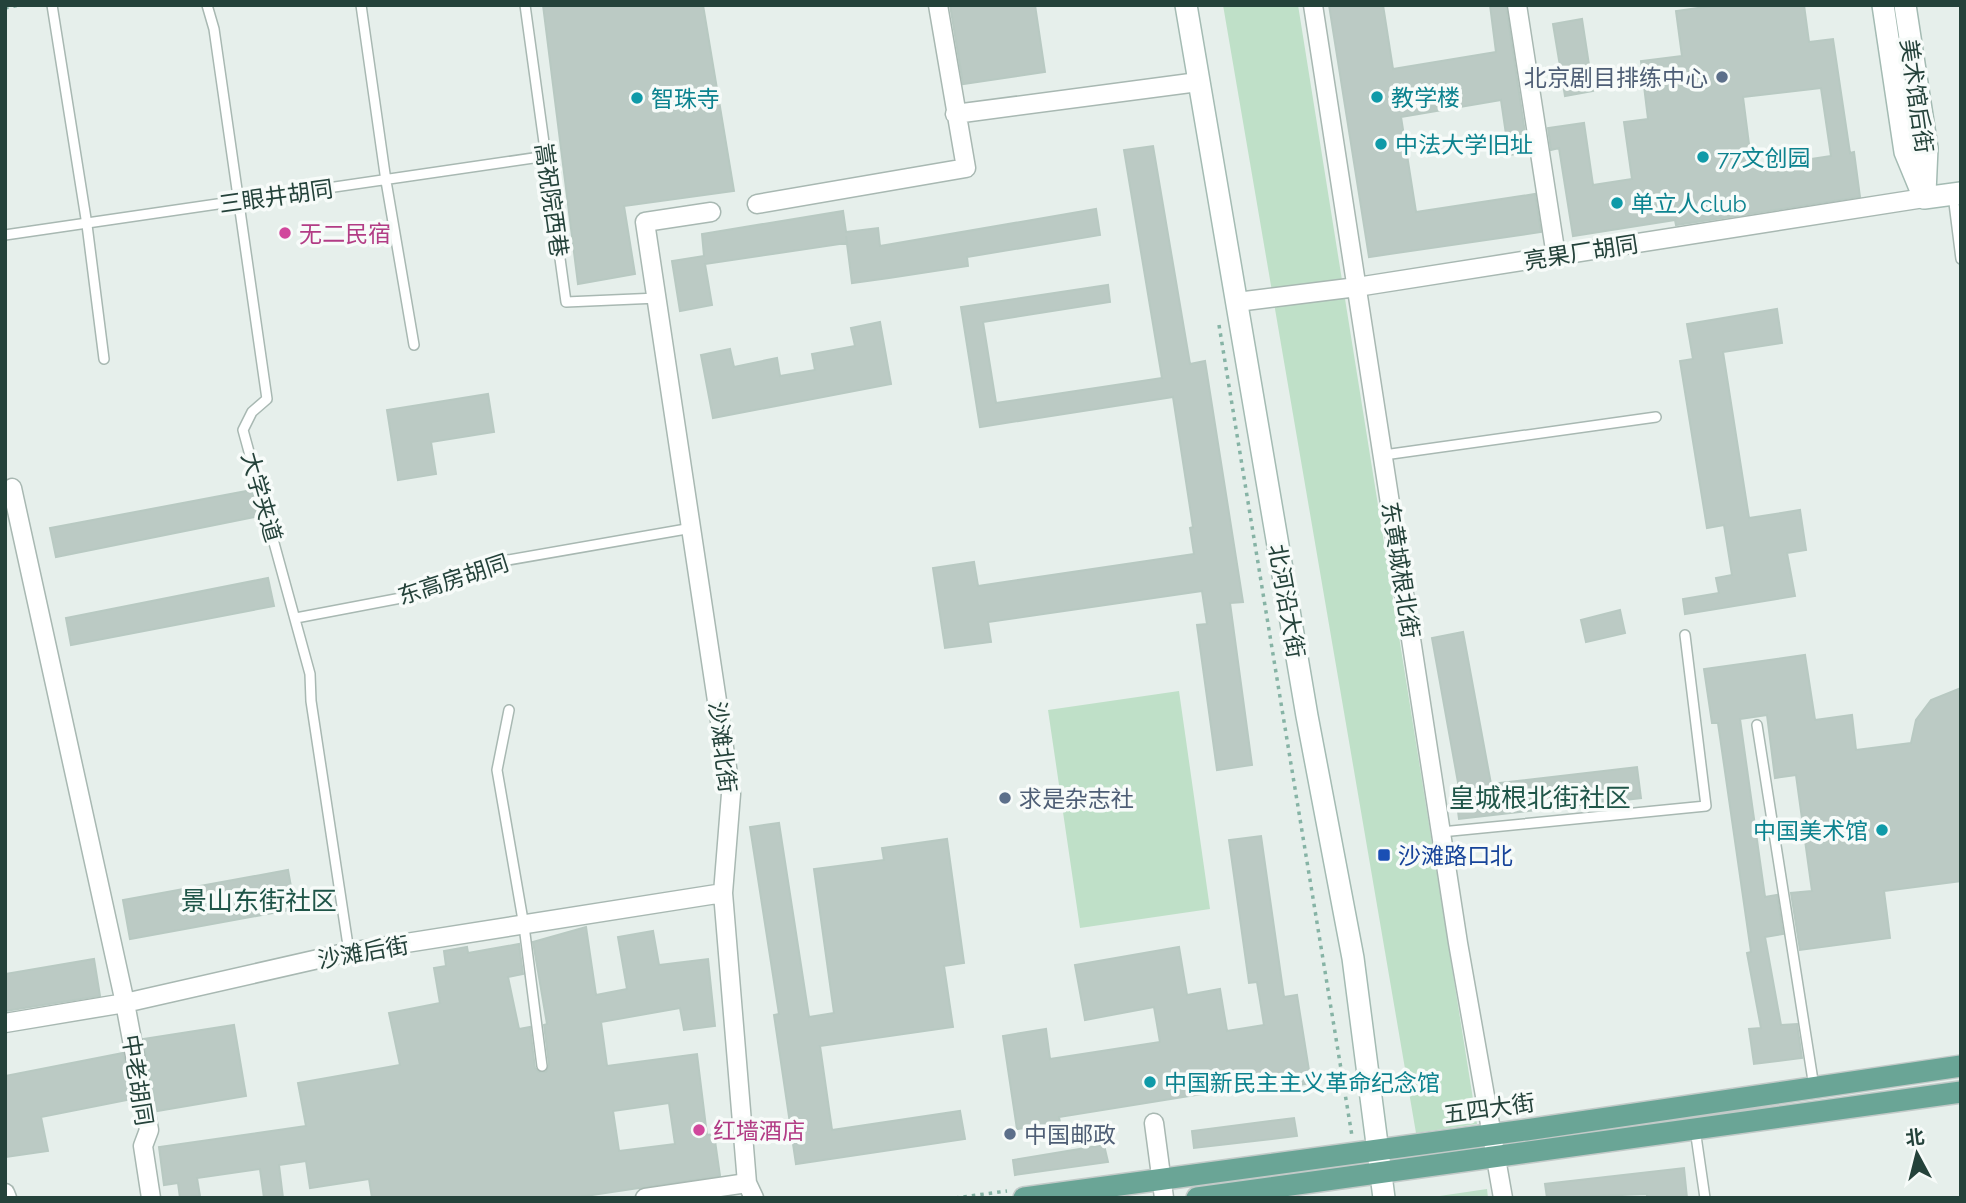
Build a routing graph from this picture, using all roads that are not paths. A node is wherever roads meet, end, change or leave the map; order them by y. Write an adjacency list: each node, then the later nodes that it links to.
1 (52, 5): 20 (lane)
2 (207, 5): 17 (lane, 大学夹道)
3 (361, 5): 14 (lane)
4 (525, 5): 13 (lane, 嵩祝院西巷)
5 (938, 5): 12 (street)
6 (1186, 5): 11 (main road, 北河沿大街)
7 (1312, 5): 24 (street, 东黄城根北街)
8 (1517, 5): 22 (street)
9 (1883, 5): 16 (main road, 美术馆后街)
10 (1905, 5): 16 (main road, 美术馆后街)
11 (1198, 82): 12 (street); 26 (main road, 北河沿大街)
12 (955, 114): 18 (street)
13 (547, 156): 14 (lane, 三眼井胡同); 25 (lane, 嵩祝院西巷)
14 (386, 181): 17 (lane, 三眼井胡同); 27 (lane)
15 (1957, 193): 16 (main road); 23 (lane)
16 (1924, 198): 22 (street, 亮果厂胡同)
17 (236, 201): 20 (lane, 三眼井胡同); 33 (lane, 大学夹道)
18 (757, 204)
19 (711, 212): 25 (street, 沙滩北街)
20 (87, 225): 21 (lane, 三眼井胡同); 28 (lane)
21 (5, 235)
22 (1556, 256): 24 (street, 亮果厂胡同)
23 (1961, 259)
24 (1357, 287): 26 (street, 亮果厂胡同); 30 (street, 东黄城根北街)
25 (658, 298): 32 (street, 沙滩北街)
26 (1237, 302): 50 (main road, 北河沿大街)
27 (414, 345)
28 (104, 359)
29 (1656, 418): 30 (lane)
30 (1384, 455): 37 (street, 东黄城根北街)
31 (12, 488): 41 (street, 中老胡同)
32 (692, 528): 33 (lane, 东高房胡同); 38 (street, 沙滩北街)
33 (296, 618): 40 (lane, 大学夹道)
34 (1685, 635): 37 (lane)
35 (509, 710): 39 (lane)
36 (1757, 725): 45 (lane)
37 (1441, 832): 49 (street, 东黄城根北街)
38 (723, 893): 39 (street, 沙滩后街); 54 (street, 沙滩北街)
39 (524, 926): 40 (street, 沙滩后街); 43 (lane)
40 (349, 952): 41 (street, 沙滩后街)
41 (125, 1003): 42 (street, 沙滩后街); 55 (street, 中老胡同)
42 (5, 1023)
43 (542, 1066)
44 (1961, 1066): 45 (main road, 五四大街)
45 (1814, 1088): 49 (main road, 五四大街)
46 (1961, 1091): 48 (main road, 五四大街)
47 (1154, 1123): 53 (street)
48 (1695, 1129): 51 (main road, 五四大街); 61 (lane)
49 (1493, 1135): 50 (main road, 五四大街); 51 (street, 东黄城根北街)
50 (1377, 1150): 52 (main road, 北河沿大街); 53 (main road, 五四大街)
51 (1496, 1156): 52 (main road, 五四大街); 60 (street, 东黄城根北街)
52 (1380, 1172): 58 (main road, 五四大街); 59 (main road, 北河沿大街)
53 (1163, 1188): 57 (main road, 五四大街)
54 (751, 1190): 56 (street)
55 (151, 1198)
56 (645, 1198)
57 (1024, 1198)
58 (1197, 1198)
59 (1384, 1198)
60 (1503, 1198)
61 (1705, 1198)

